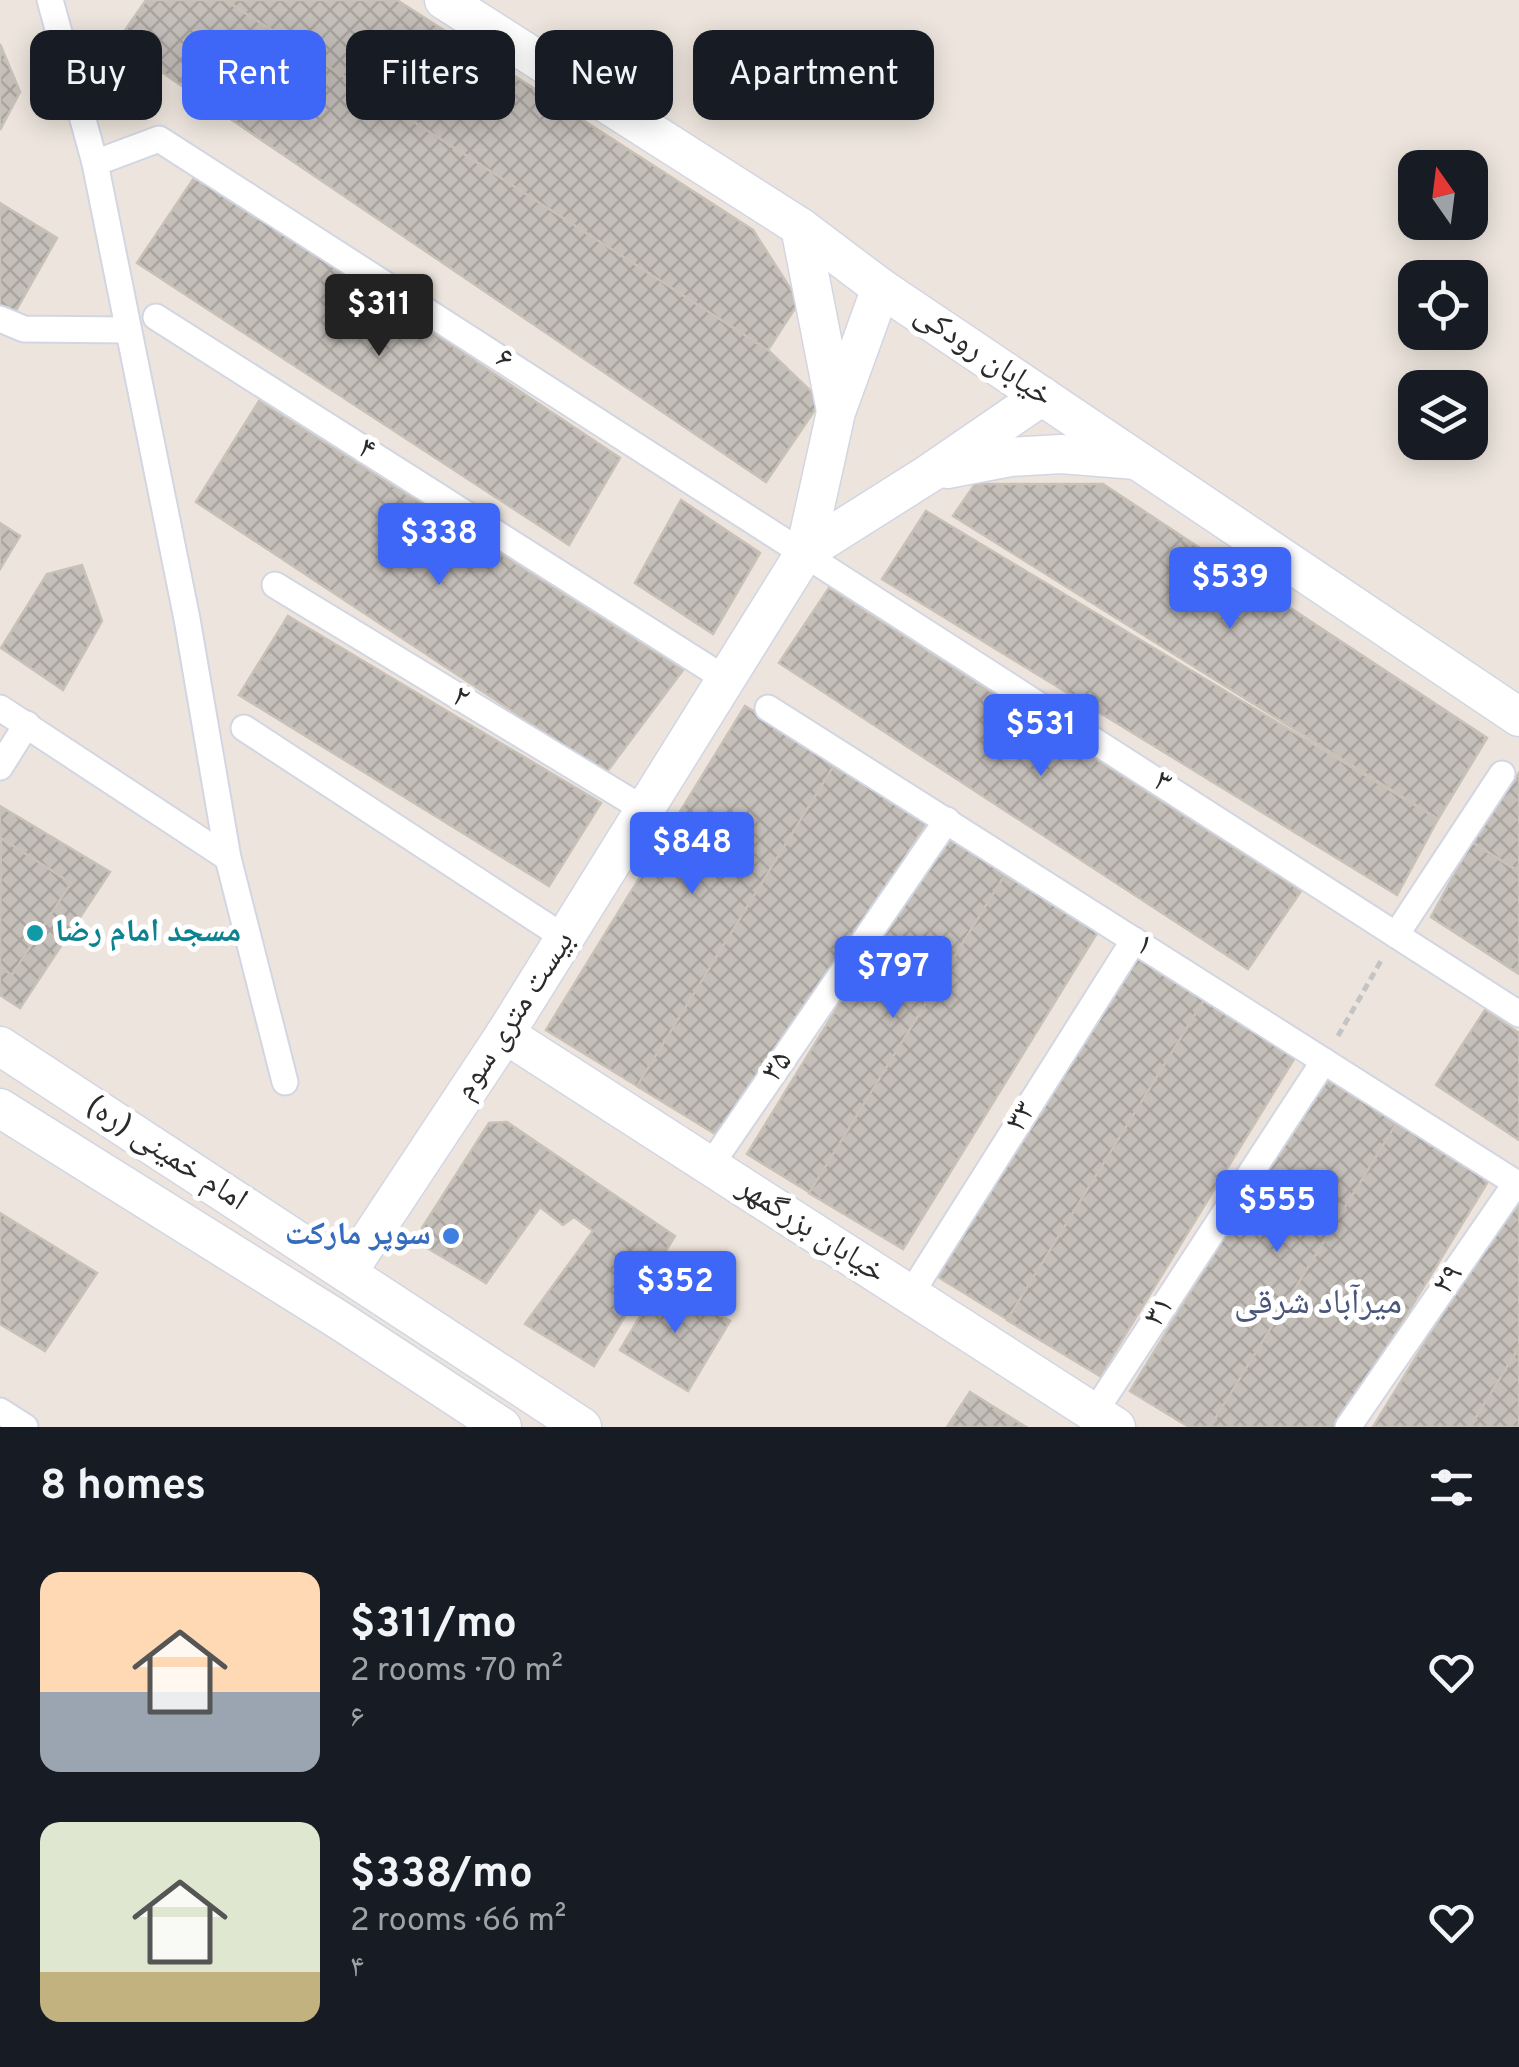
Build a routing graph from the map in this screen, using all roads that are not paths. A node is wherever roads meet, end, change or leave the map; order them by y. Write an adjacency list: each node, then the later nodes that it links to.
1 (50, 0): 3 (street)
2 (444, 0): 4 (main road, خیابان رودکی)
3 (95, 163): 8 (street); 13 (street, ۶)
4 (800, 227): 5 (main road, خیابان رودکی); 10 (main road)
5 (882, 288): 9 (main road, خیابان رودکی); 10 (main road, بیست متری سوم)
6 (156, 316): 15 (street, ۴)
7 (0, 319): 8 (street)
8 (126, 330): 25 (street)
9 (1042, 396): 11 (main road, خیابان رودکی); 12 (main road, بیست متری سوم)
10 (836, 412): 13 (main road, بیست متری سوم)
11 (1139, 460): 12 (main road); 18 (main road, خیابان رودکی)
12 (930, 473): 13 (main road, بیست متری سوم)
13 (805, 552): 15 (main road, بیست متری سوم); 26 (street, ۳)
14 (276, 585): 23 (street, ۲)
15 (727, 680): 23 (main road, بیست متری سوم)
16 (0, 708): 19 (street)
17 (768, 708): 24 (street, ۱)
18 (1519, 716)
19 (27, 724): 21 (street); 25 (street)
20 (244, 728): 27 (street)
21 (0, 767)
22 (1502, 774): 26 (street)
23 (645, 810): 27 (main road, بیست متری سوم)
24 (948, 820): 28 (street, ۱); 35 (street, ۳۵)
25 (228, 858): 33 (street)
26 (1396, 935): 29 (street, ۳)
27 (566, 938): 30 (main road, بیست متری سوم)
28 (1134, 940): 32 (street, ۱); 38 (street, ۳۳)
29 (1519, 1014)
30 (506, 1034): 35 (main road, خیابان بزرگمهر); 37 (main road, بیست متری سوم)
31 (0, 1046): 37 (main road, امام خمینی (ره))
32 (1324, 1061): 36 (street, ۱); 40 (street, ۳۱)
33 (286, 1082)
34 (0, 1108): 42 (main road, امام خمینی (ره))
35 (710, 1166): 38 (main road, خیابان بزرگمهر)
36 (1517, 1184): 44 (street, ۲۹)
37 (347, 1273): 43 (main road, امام خمینی (ره))
38 (910, 1295): 40 (main road, خیابان بزرگمهر)
39 (0, 1410): 41 (street)
40 (1105, 1420)
41 (25, 1427)
42 (502, 1427)
43 (582, 1427)
44 (1348, 1427)

